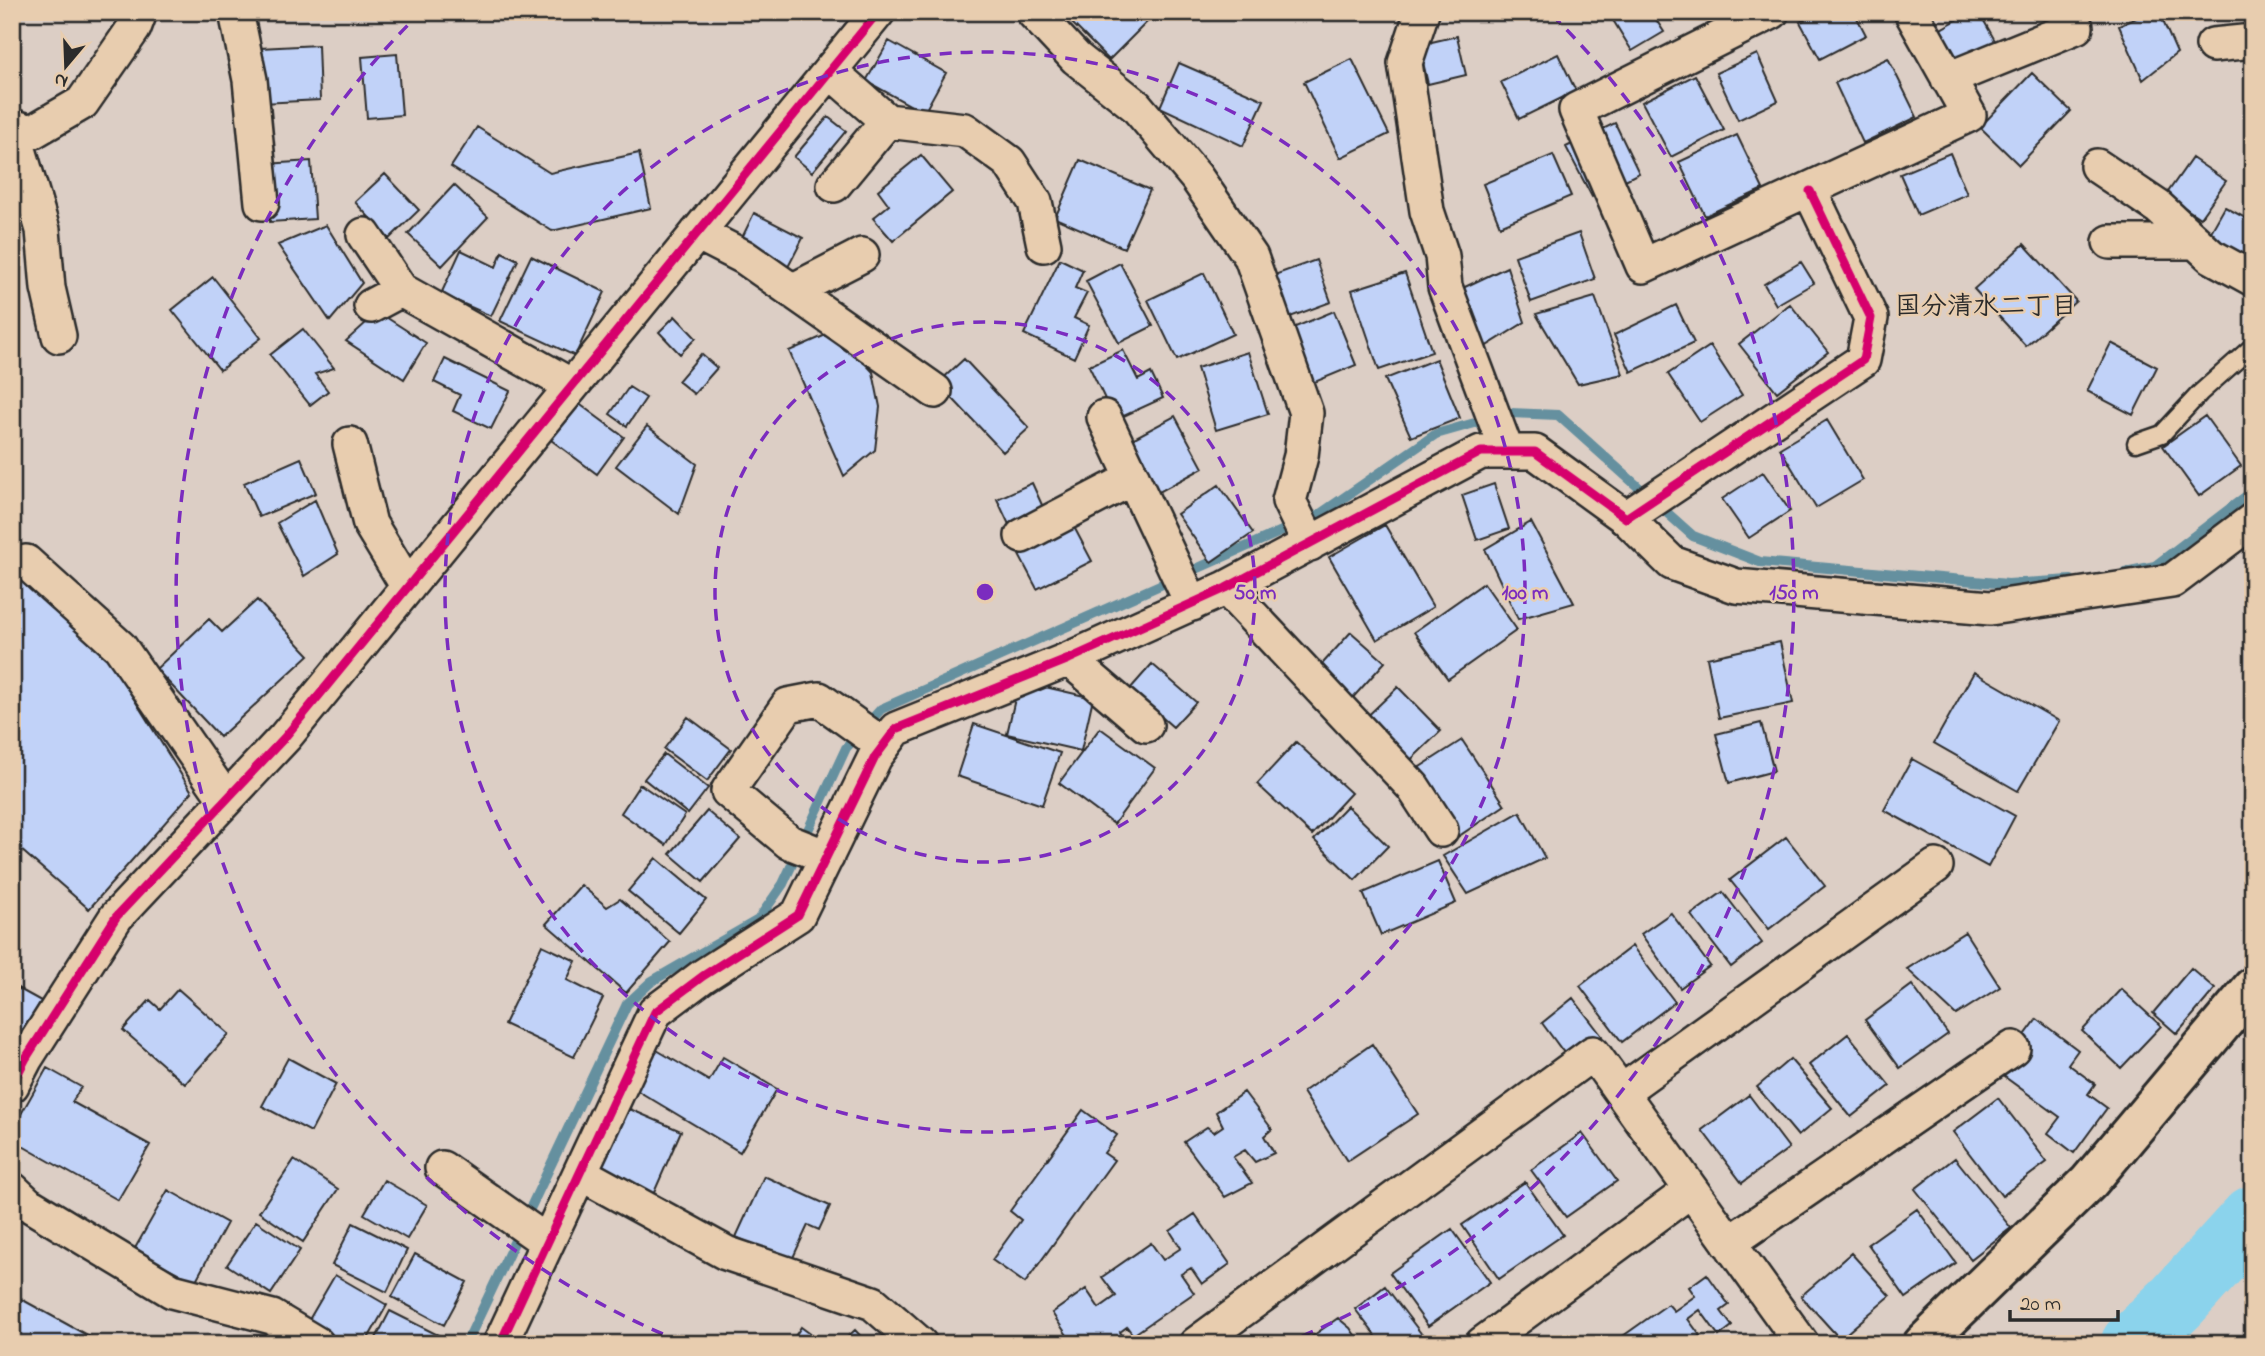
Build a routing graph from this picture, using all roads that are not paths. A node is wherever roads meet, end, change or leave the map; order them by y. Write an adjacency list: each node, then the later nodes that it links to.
1 (140, 12): 14 (street)
2 (236, 12): 18 (street)
3 (878, 12): 11 (street)
4 (1033, 12): 41 (street)
5 (1422, 12): 36 (street)
6 (1772, 12): 17 (street)
7 (1911, 12): 12 (street)
8 (2076, 27): 12 (street)
9 (2253, 41): 10 (street)
10 (2213, 45)
11 (830, 71): 13 (street); 19 (street)
12 (1948, 79): 17 (street)
13 (887, 121): 16 (street); 23 (street)
14 (12, 126): 29 (street)
15 (2097, 166): 22 (street)
16 (834, 185)
17 (1810, 191): 38 (street)
18 (262, 203)
19 (697, 233): 27 (street); 31 (street)
20 (364, 235): 26 (street)
21 (2110, 242): 22 (street)
22 (2196, 242): 25 (street)
23 (1044, 245)
24 (862, 255): 27 (street)
25 (2253, 279)
26 (401, 290): 28 (street); 31 (street)
27 (792, 291): 32 (street)
28 (371, 306)
29 (59, 336)
30 (2253, 346): 34 (lane)
31 (572, 386): 43 (street)
32 (935, 391)
33 (1104, 417): 37 (street)
34 (2136, 443)
35 (350, 444): 43 (street)
36 (1505, 446): 38 (street); 41 (street)
37 (1133, 478): 40 (street); 45 (street)
38 (1644, 505): 39 (street)
39 (2253, 520)
40 (1022, 536)
41 (1309, 543): 44 (street)
42 (26, 562): 49 (street)
43 (408, 587): 49 (street)
44 (1226, 588): 45 (street); 50 (street)
45 (1191, 601): 46 (street)
46 (1069, 659): 47 (street); 48 (street)
47 (1146, 725)
48 (882, 744): 51 (street); 51 (street)
49 (226, 800): 55 (street)
50 (1441, 830)
51 (824, 856): 58 (street)
52 (1936, 866): 56 (street)
53 (2253, 987): 69 (street)
54 (2013, 1048): 62 (street)
55 (12, 1085)
56 (1620, 1092): 60 (street); 67 (street)
57 (442, 1168): 61 (street)
58 (580, 1173): 61 (street); 66 (street)
59 (12, 1189): 64 (street)
60 (1692, 1190): 62 (street); 68 (street)
61 (544, 1240): 65 (street)
62 (1730, 1243): 63 (street)
63 (1799, 1343)
64 (317, 1344)
65 (500, 1344)
66 (920, 1344)
67 (1196, 1344)
68 (1482, 1344)
69 (1923, 1344)

